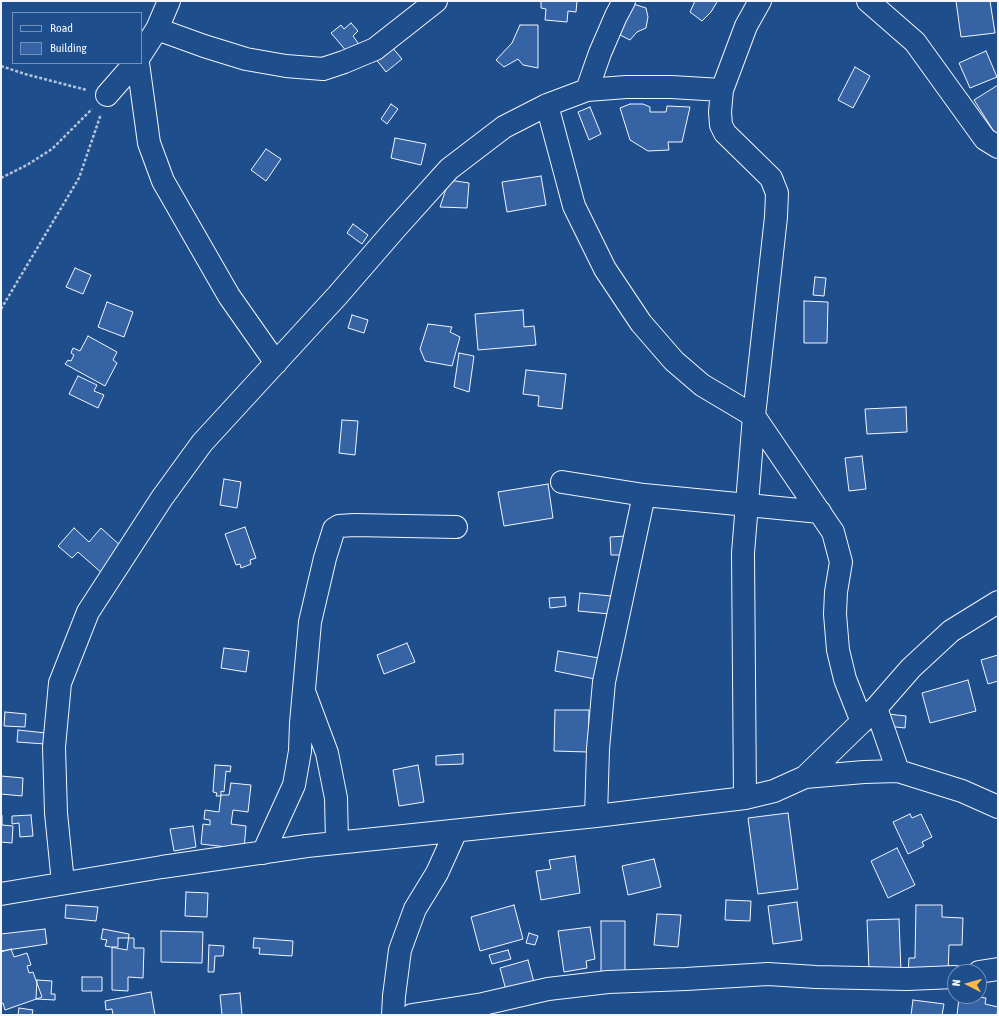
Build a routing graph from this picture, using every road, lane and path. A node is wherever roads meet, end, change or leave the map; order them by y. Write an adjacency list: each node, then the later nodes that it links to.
1 (170, 1): 6 (street)
2 (436, 1): 6 (street)
3 (624, 1): 11 (street)
4 (760, 1): 12 (street)
5 (868, 1): 15 (street)
6 (157, 29): 7 (street)
7 (142, 52)
8 (134, 64): 13 (street)
9 (138, 64): 18 (street)
10 (1, 66): 13 (path)
11 (587, 90): 12 (street); 14 (street)
12 (722, 90): 19 (street)
13 (107, 95): 16 (path); 17 (path)
14 (547, 105): 18 (street); 19 (street)
15 (998, 147)
16 (1, 178)
17 (1, 309)
18 (276, 363): 36 (street)
19 (754, 416): 22 (street); 23 (street)
20 (562, 482): 21 (street)
21 (644, 495): 22 (street); 32 (street)
22 (747, 506): 23 (street); 30 (street)
23 (820, 512): 27 (street)
24 (456, 527): 26 (street)
25 (998, 602): 27 (street)
26 (304, 693): 34 (street); 35 (street)
27 (869, 715): 28 (street); 29 (street)
28 (898, 771): 29 (street); 31 (street)
29 (805, 777): 30 (street)
30 (745, 798): 32 (street)
31 (998, 807)
32 (596, 816): 33 (street)
33 (456, 830): 34 (street); 41 (street)
34 (337, 842): 35 (street)
35 (263, 853): 36 (street)
36 (63, 883): 37 (street)
37 (1, 894)
38 (998, 968): 39 (street)
39 (987, 970)
40 (947, 978): 42 (street)
41 (393, 1015)
42 (412, 1015)

